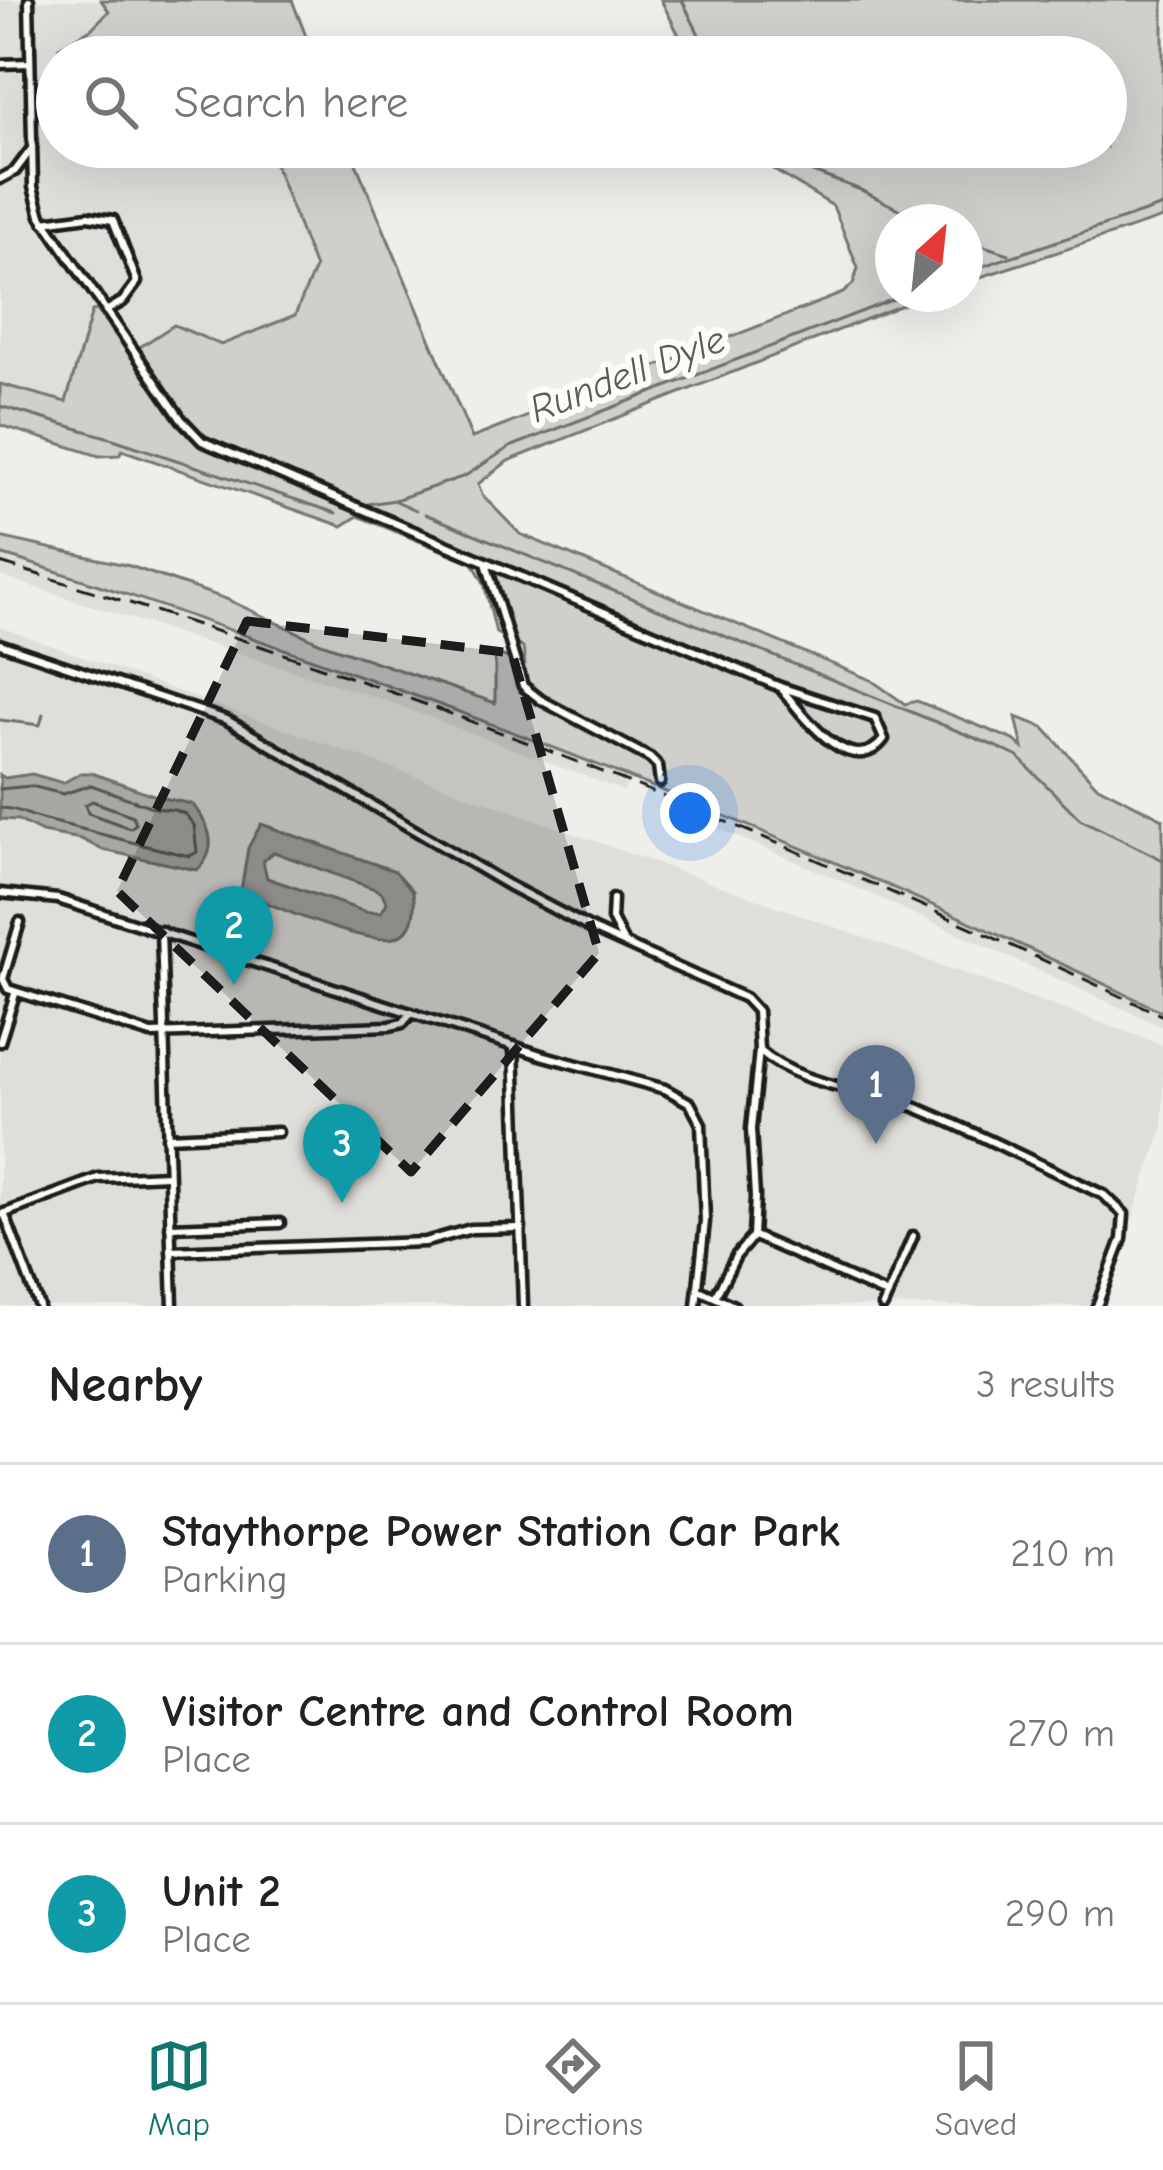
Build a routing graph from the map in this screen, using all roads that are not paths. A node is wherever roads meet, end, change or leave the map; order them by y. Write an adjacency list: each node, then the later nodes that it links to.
1 (29, 0): 2 (lane)
2 (30, 63): 3 (lane); 4 (lane)
3 (0, 64)
4 (32, 148): 5 (lane); 6 (lane)
5 (0, 179)
6 (44, 221): 7 (lane); 7 (lane)
7 (106, 311): 8 (lane)
8 (486, 563): 10 (lane); 11 (lane)
9 (0, 644): 16 (lane)
10 (780, 687): 10 (lane)
11 (660, 782)
12 (0, 893): 15 (lane)
13 (613, 899): 16 (lane)
14 (20, 922): 17 (lane)
15 (161, 931): 18 (lane); 19 (lane)
16 (625, 944): 22 (lane)
17 (16, 993): 19 (lane); 20 (lane)
18 (411, 1013): 19 (lane); 21 (lane)
19 (164, 1034): 24 (lane)
20 (0, 1042)
21 (514, 1046): 29 (lane); 33 (lane)
22 (759, 1050): 30 (lane); 42 (lane)
23 (278, 1132): 24 (lane)
24 (167, 1137): 25 (lane)
25 (168, 1175): 26 (lane); 28 (lane)
26 (2, 1214): 36 (lane)
27 (280, 1223): 28 (lane)
28 (170, 1227): 32 (lane)
29 (521, 1228): 32 (lane); 38 (lane)
30 (753, 1235): 34 (lane); 35 (lane)
31 (913, 1237): 34 (lane)
32 (171, 1251): 37 (lane)
33 (699, 1290): 35 (lane); 39 (lane)
34 (888, 1295): 41 (lane)
35 (715, 1297): 40 (lane)
36 (39, 1306)
37 (172, 1306)
38 (523, 1306)
39 (696, 1306)
40 (734, 1306)
41 (884, 1306)
42 (1097, 1306)

